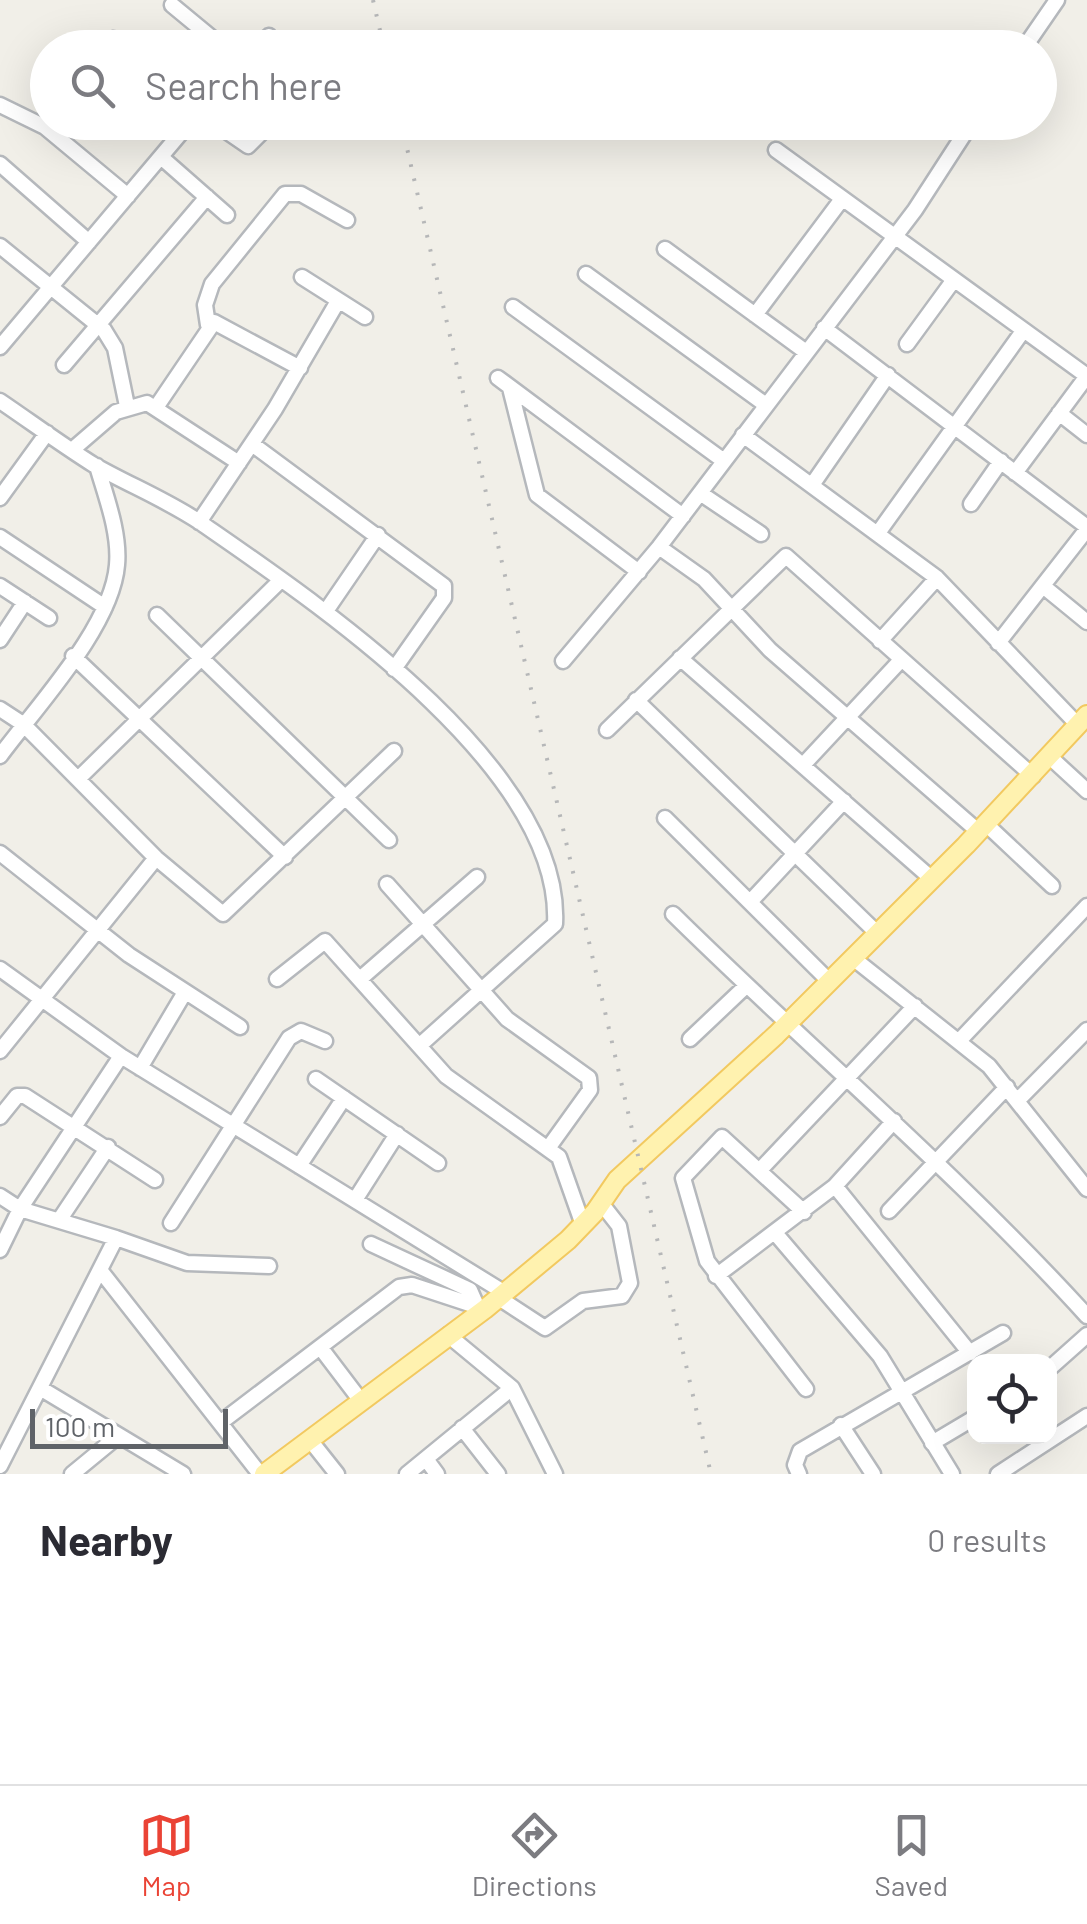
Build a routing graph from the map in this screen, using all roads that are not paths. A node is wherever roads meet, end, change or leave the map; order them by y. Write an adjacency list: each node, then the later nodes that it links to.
1 (1056, 0): 4 (street)
2 (172, 4): 3 (street)
3 (203, 30)
4 (1036, 30)
5 (0, 105): 6 (street)
6 (30, 120)
7 (61, 140): 13 (street)
8 (175, 140): 11 (street)
9 (960, 140): 18 (street)
10 (776, 150): 15 (street)
11 (161, 157): 13 (street); 14 (street)
12 (0, 164): 19 (street)
13 (128, 196): 19 (street)
14 (207, 198): 16 (street); 31 (street)
15 (842, 200): 18 (street); 28 (street)
16 (227, 215)
17 (347, 220): 32 (street)
18 (893, 238): 24 (street); 33 (street)
19 (89, 242): 25 (street)
20 (0, 246): 25 (street)
21 (665, 249): 28 (street)
22 (586, 274): 44 (street)
23 (302, 277): 26 (street)
24 (953, 281): 35 (street); 36 (street)
25 (50, 287): 31 (street); 34 (street)
26 (338, 301): 30 (street); 40 (street)
27 (513, 307): 54 (street)
28 (755, 315): 38 (street)
29 (0, 317): 34 (street)
30 (365, 317)
31 (96, 324): 39 (street); 45 (street)
32 (208, 325): 40 (street); 46 (street)
33 (824, 328): 38 (street); 41 (street)
34 (15, 329): 37 (street)
35 (1023, 331): 42 (street); 48 (street)
36 (908, 344)
37 (0, 347)
38 (806, 352): 44 (street)
39 (64, 366)
40 (300, 368): 52 (street)
41 (888, 375): 48 (street); 59 (street)
42 (1087, 376): 47 (street)
43 (0, 401): 49 (street)
44 (766, 405): 50 (street)
45 (127, 406): 46 (street); 53 (street)
46 (157, 406): 56 (street)
47 (1059, 413): 51 (street); 58 (street)
48 (953, 424): 55 (street); 66 (street)
49 (47, 433): 53 (street); 61 (street)
50 (744, 435): 54 (street); 59 (street)
51 (1087, 435)
52 (252, 444): 56 (street); 68 (street)
53 (72, 450): 57 (street)
54 (724, 461): 60 (street)
55 (1000, 461): 58 (street); 62 (street)
56 (239, 463): 64 (street)
57 (97, 466): 64 (street); 77 (street)
58 (1015, 472): 65 (street)
59 (812, 485): 66 (street)
60 (700, 494): 63 (street); 67 (street)
61 (0, 498)
62 (971, 504)
63 (682, 516): 70 (street); 71 (street)
64 (199, 522): 73 (street)
65 (1087, 528): 75 (street)
66 (878, 533): 72 (street)
67 (762, 534)
68 (378, 536): 79 (street); 91 (street)
69 (0, 537): 77 (street)
70 (659, 547): 71 (street); 78 (street)
71 (639, 572): 90 (street)
72 (937, 578): 84 (street); 85 (street)
73 (280, 581): 79 (street); 88 (street)
74 (0, 586): 76 (street)
75 (1043, 586): 82 (street); 85 (street)
76 (25, 602): 81 (street); 83 (street)
77 (105, 607): 86 (street)
78 (730, 608): 84 (street); 87 (street); 94 (street)
79 (326, 611): 91 (street)
80 (158, 616): 88 (street)
81 (49, 618)
82 (1087, 622)
83 (0, 640)
84 (880, 641): 89 (street)
85 (998, 642): 96 (street)
86 (73, 656): 95 (street); 97 (street)
87 (680, 658): 92 (street); 102 (street)
88 (201, 659): 95 (street); 106 (street)
89 (901, 660): 94 (street); 103 (street)
90 (563, 661)
91 (394, 669): 132 (street)
92 (636, 700): 98 (street); 112 (street)
93 (0, 708): 97 (street)
94 (850, 716): 102 (street); 109 (street)
95 (139, 719): 104 (street); 113 (street)
96 (1083, 720): 101 (main road)
97 (24, 724): 100 (street); 104 (street)
98 (607, 730)
99 (394, 751): 106 (street)
100 (0, 756)
101 (1050, 757): 103 (main road); 105 (street)
102 (804, 764): 107 (street)
103 (1033, 776): 109 (main road)
104 (78, 779): 114 (street)
105 (1087, 791)
106 (344, 798): 110 (street); 113 (street)
107 (844, 800): 112 (street); 116 (street)
108 (665, 818): 119 (street)
109 (983, 828): 116 (main road); 118 (street)
110 (389, 840)
111 (0, 853): 123 (street)
112 (795, 853): 119 (street); 124 (street)
113 (284, 857): 114 (street)
114 (156, 858): 123 (street)
115 (478, 877): 122 (street)
116 (932, 878): 124 (main road)
117 (387, 884): 122 (street)
118 (1052, 886)
119 (750, 902): 129 (street)
120 (1087, 906): 140 (street)
121 (672, 914): 130 (street)
122 (422, 924): 128 (street); 132 (street)
123 (98, 930): 131 (street); 133 (street)
124 (878, 933): 125 (main road)
125 (854, 958): 129 (main road); 134 (street)
126 (0, 969): 133 (street)
127 (277, 979): 128 (street)
128 (360, 979): 141 (street)
129 (829, 981): 135 (main road)
130 (746, 986): 135 (street); 138 (street)
131 (185, 992): 136 (street); 144 (street)
132 (482, 992): 141 (street); 156 (street)
133 (40, 999): 142 (street); 143 (street)
134 (914, 1006): 140 (street); 145 (street)
135 (785, 1025): 145 (street); 166 (main road)
136 (240, 1027)
137 (1087, 1030): 149 (street)
138 (690, 1038)
139 (325, 1041): 153 (street)
140 (959, 1041): 147 (street)
141 (420, 1046): 156 (street)
142 (0, 1051)
143 (121, 1056): 144 (street); 152 (street)
144 (140, 1068): 153 (street)
145 (848, 1078): 151 (street); 160 (street)
146 (316, 1079): 148 (street)
147 (1007, 1086): 149 (street); 158 (street)
148 (344, 1098): 154 (street); 159 (street)
149 (1018, 1100): 163 (street)
150 (0, 1118): 152 (street)
151 (894, 1121): 158 (street); 162 (street)
152 (76, 1125): 155 (street); 167 (street)
153 (234, 1126): 159 (street); 171 (street)
154 (397, 1134): 157 (street); 165 (street)
155 (108, 1147): 161 (street); 170 (street)
156 (549, 1147): 172 (street)
157 (438, 1162)
158 (936, 1162): 168 (street); 181 (street)
159 (299, 1166): 165 (street)
160 (760, 1170): 169 (street); 179 (street)
161 (155, 1180)
162 (835, 1186): 169 (street); 186 (street)
163 (1087, 1189)
164 (0, 1196): 167 (street)
165 (354, 1200): 180 (street)
166 (601, 1204): 172 (main road); 180 (street)
167 (20, 1209): 170 (street); 176 (street)
168 (889, 1211)
169 (804, 1212): 173 (street)
170 (60, 1218): 174 (street)
171 (171, 1223)
172 (583, 1225): 180 (main road)
173 (776, 1234): 179 (street); 191 (street)
174 (116, 1238): 177 (street); 178 (street)
175 (371, 1244): 180 (street)
176 (0, 1250)
177 (270, 1266)
178 (100, 1270): 188 (street); 195 (street)
179 (716, 1276): 190 (street)
180 (491, 1301): 184 (main road); 185 (street)
181 (1087, 1316)
182 (1003, 1332): 186 (street)
183 (1087, 1335): 187 (street)
184 (448, 1336): 189 (street); 192 (main road)
185 (320, 1347): 192 (street); 195 (street)
186 (970, 1353): 191 (street)
187 (1057, 1362)
188 (40, 1388): 198 (street); 202 (street)
189 (512, 1388): 197 (street); 210 (street)
190 (806, 1389)
191 (902, 1390): 196 (street); 200 (street)
192 (361, 1401): 199 (main road)
193 (1087, 1416): 214 (street)
194 (967, 1422): 200 (street)
195 (220, 1423): 205 (street)
196 (841, 1425): 211 (street); 212 (street)
197 (462, 1428): 201 (street); 209 (street)
198 (117, 1437): 203 (street); 204 (street)
199 (310, 1440): 205 (main road); 206 (street)
200 (932, 1443): 213 (street)
201 (426, 1459): 207 (street); 208 (street)
202 (0, 1466)
203 (174, 1472)
204 (72, 1474)
205 (262, 1474)
206 (337, 1474)
207 (407, 1474)
208 (438, 1474)
209 (498, 1474)
210 (555, 1474)
211 (799, 1474)
212 (873, 1474)
213 (952, 1474)
214 (998, 1474)

